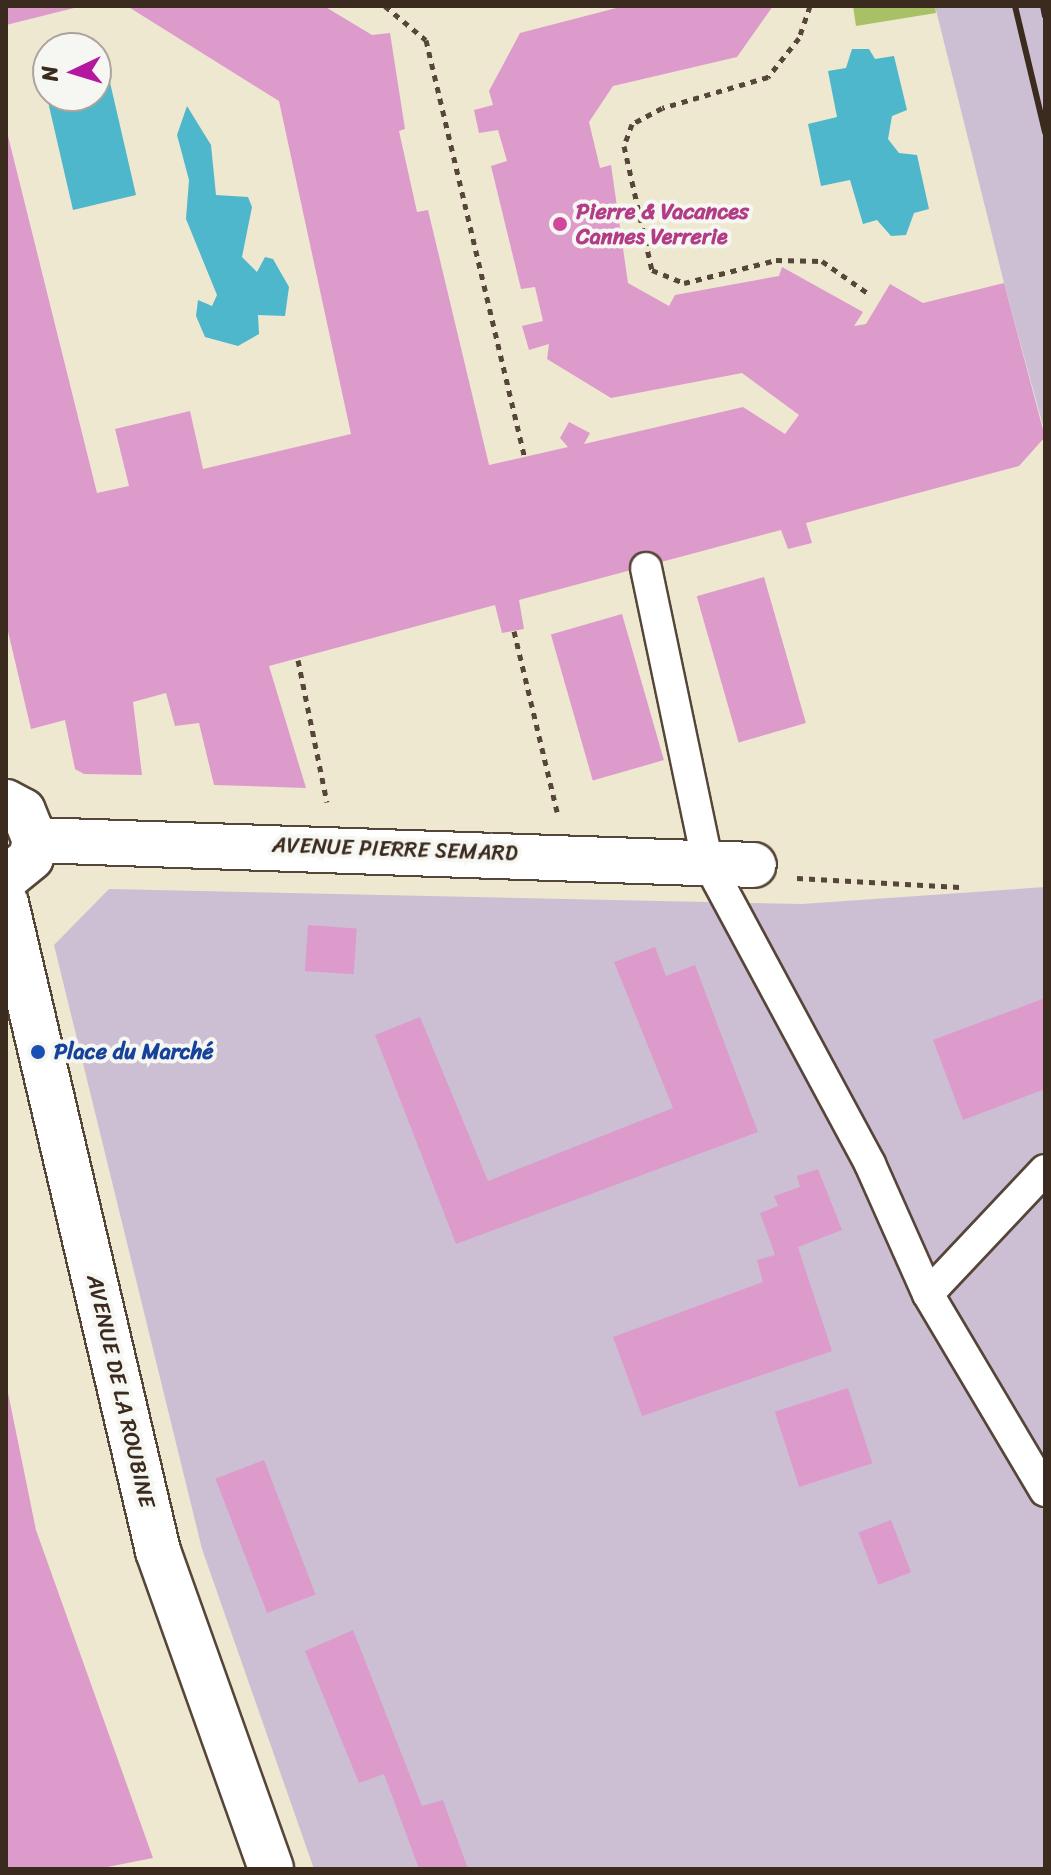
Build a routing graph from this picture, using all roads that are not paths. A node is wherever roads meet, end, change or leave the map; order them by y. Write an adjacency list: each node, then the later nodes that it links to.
1 (646, 568): 4 (lane)
2 (6, 802): 3 (street)
3 (35, 840): 4 (street, AVENUE PIERRE SEMARD); 6 (street)
4 (707, 861): 5 (street, AVENUE PIERRE SEMARD); 9 (lane)
5 (754, 865)
6 (6, 878)
7 (6, 903): 11 (street, AVENUE DE LA ROUBINE)
8 (1045, 1170): 9 (lane)
9 (928, 1294): 10 (lane)
10 (1045, 1491)
11 (271, 1869)

